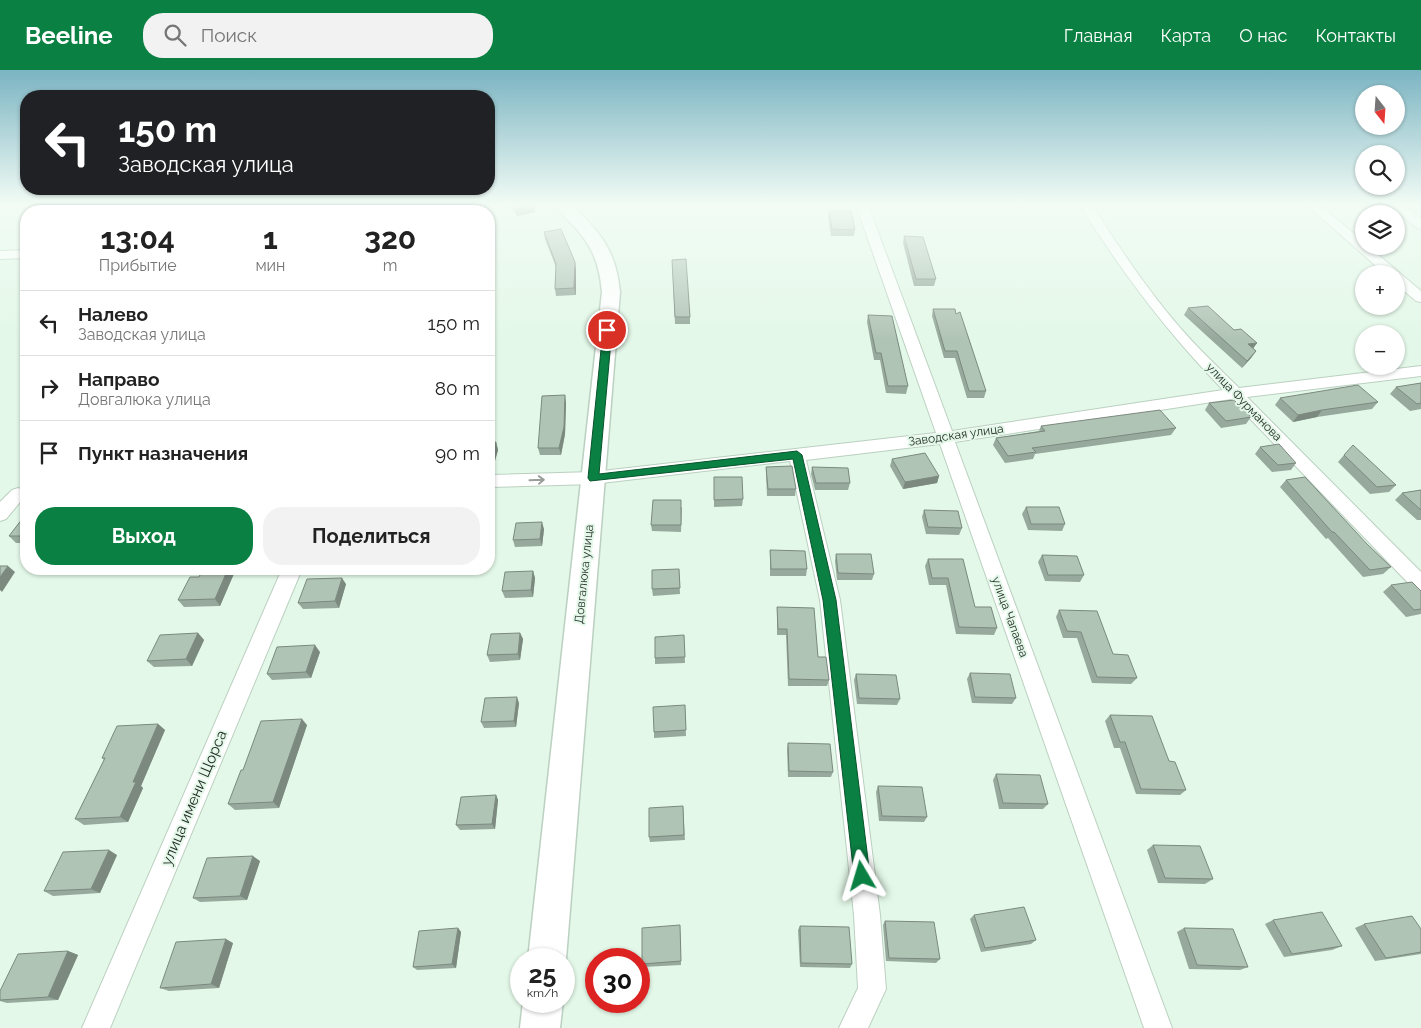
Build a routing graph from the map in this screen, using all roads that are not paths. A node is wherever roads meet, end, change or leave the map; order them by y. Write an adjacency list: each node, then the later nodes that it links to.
1 (601, 250): 14 (street, Довгалюка улица)
2 (878, 250): 12 (street, улица Чапаева)
3 (1113, 250): 11 (street, улица Фурманова)
4 (1365, 250): 7 (street)
5 (20, 252): 6 (street)
6 (0, 255)
7 (1383, 265)
8 (1405, 285): 9 (street)
9 (1421, 298)
10 (1421, 371): 11 (street, Заводская улица)
11 (1236, 393): 12 (street, Заводская улица); 21 (street, улица Фурманова)
12 (945, 438): 13 (street, Заводская улица); 27 (street, улица Чапаева)
13 (797, 455): 14 (street, Заводская улица); 26 (street)
14 (593, 478): 15 (street, Заводская улица, one-way to 14); 22 (street, Довгалюка улица)
15 (495, 481)
16 (0, 494): 17 (street)
17 (20, 494)
18 (20, 496): 19 (street)
19 (0, 514)
20 (289, 575): 24 (street, улица имени Щорса)
21 (1421, 584)
22 (548, 948)
23 (542, 1013): 25 (street)
24 (96, 1028)
25 (540, 1028)
26 (853, 1028)
27 (1158, 1028)

